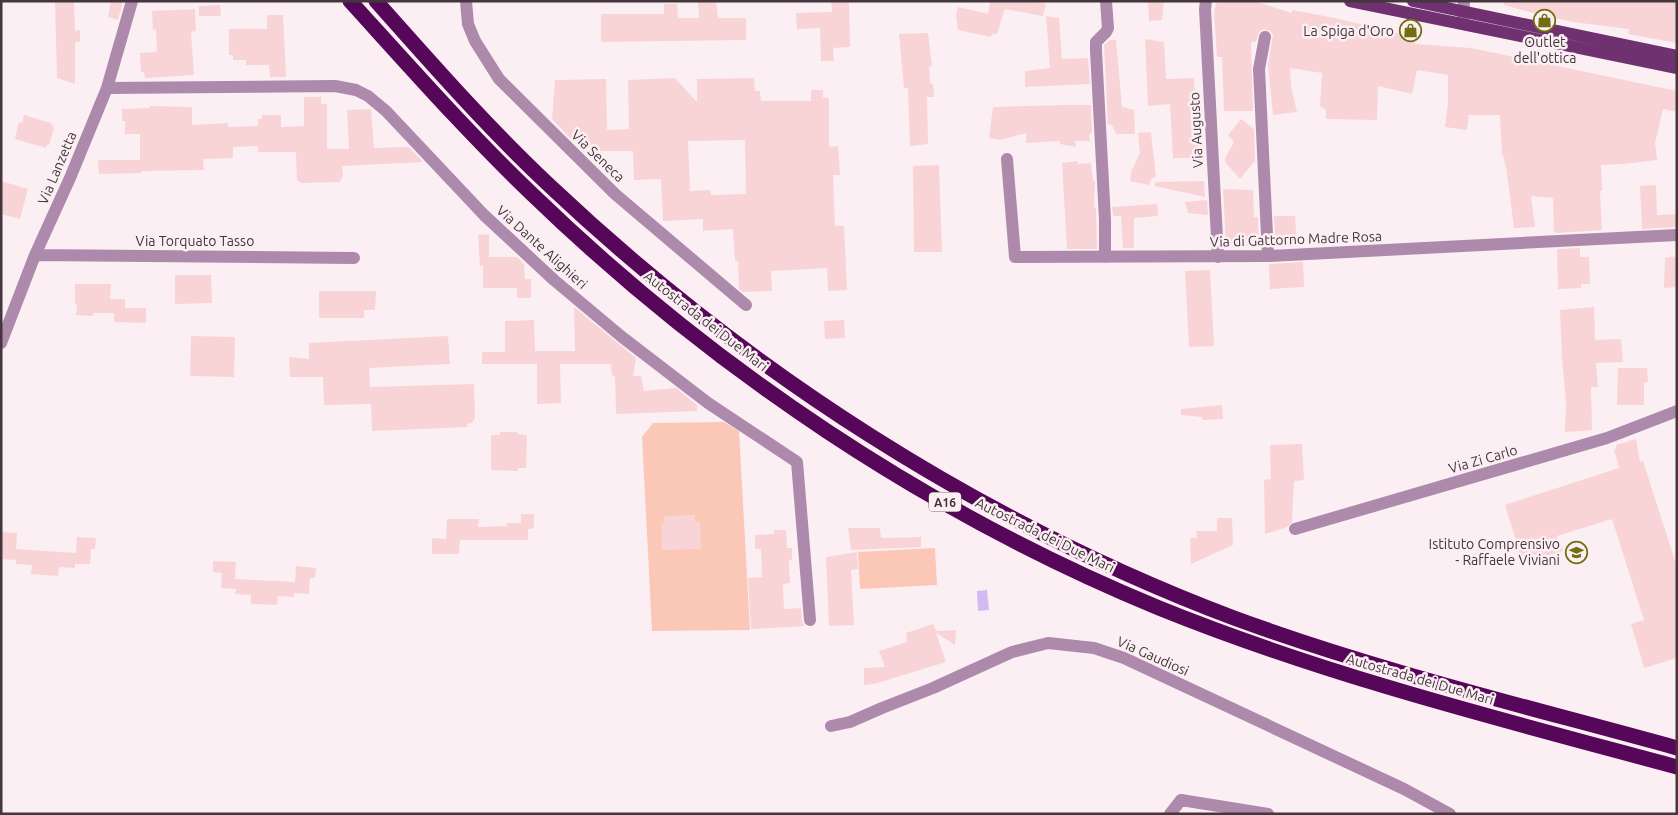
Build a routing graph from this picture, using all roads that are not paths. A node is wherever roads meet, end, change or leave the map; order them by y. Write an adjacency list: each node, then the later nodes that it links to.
1 (132, 1): 13 (street, Via Lanzetta)
2 (350, 1): 28 (highway, Autostrada dei Due Mari / A16)
3 (376, 1): 27 (highway, Autostrada dei Due Mari / A16)
4 (466, 1): 21 (street, Via Seneca)
5 (1106, 1): 18 (street)
6 (1206, 1): 19 (street, Via Augusto)
7 (1350, 1): 9 (main road)
8 (1413, 1): 9 (main road)
9 (1463, 12): 11 (main road); 12 (main road)
10 (1265, 37): 17 (street)
11 (1677, 56)
12 (1677, 68)
13 (107, 88): 16 (street, Via Lanzetta); 25 (street, Via Dante Alighieri)
14 (1007, 159): 18 (street, Via di Gattorno Madre Rosa)
15 (1677, 235): 17 (street, Via di Gattorno Madre Rosa)
16 (35, 255): 20 (street, Via Torquato Tasso); 22 (street, Via Lanzetta)
17 (1268, 256): 19 (street, Via di Gattorno Madre Rosa)
18 (1105, 257): 19 (street, Via di Gattorno Madre Rosa)
19 (1218, 257)
20 (354, 258)
21 (746, 306)
22 (1, 343)
23 (1677, 411): 24 (street, Via Zi Carlo)
24 (1295, 529)
25 (810, 620)
26 (832, 726): 31 (street, Via Gaudiosi)
27 (1677, 748)
28 (1677, 768)
29 (1170, 814): 30 (street)
30 (1268, 814)
31 (1450, 814)

